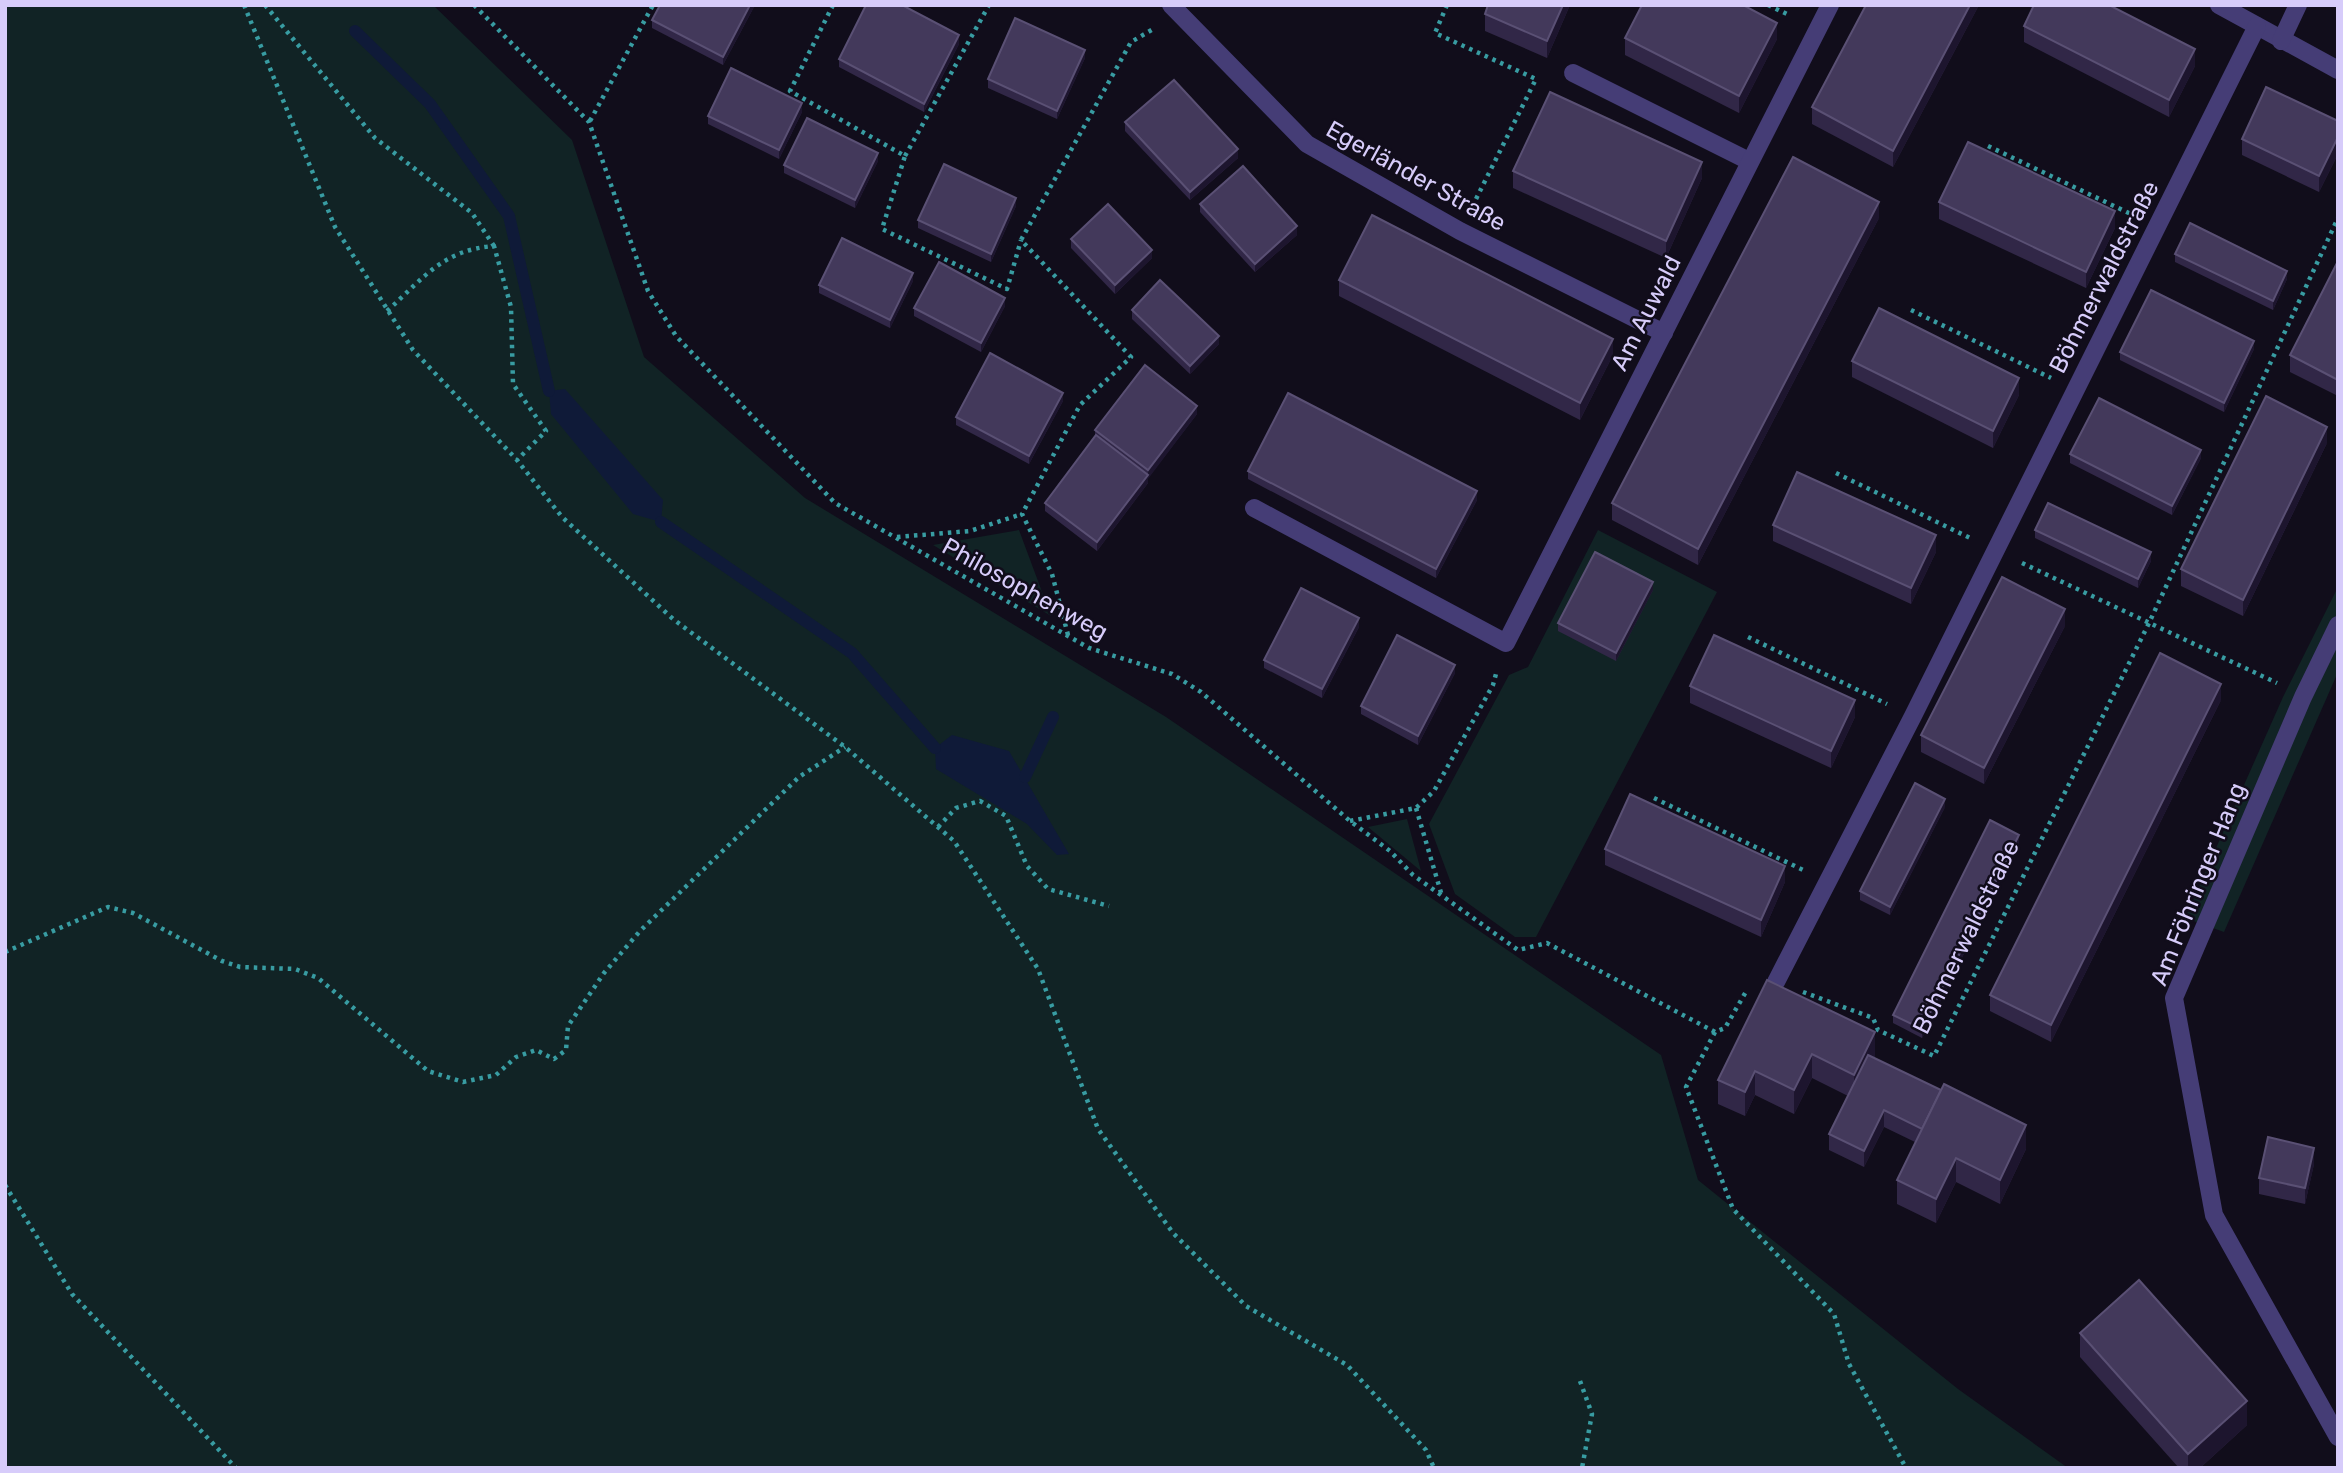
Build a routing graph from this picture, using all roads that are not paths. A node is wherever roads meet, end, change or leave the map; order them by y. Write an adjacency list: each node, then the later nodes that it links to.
1 (1830, 5): 9 (street, Am Auwald)
2 (2219, 5): 5 (street)
3 (2298, 5): 6 (street)
4 (1175, 9): 10 (street, Egerländer Straße)
5 (2257, 26): 6 (street); 13 (street, Böhmerwaldstraße)
6 (2281, 41): 7 (street)
7 (2338, 70)
8 (1573, 74): 9 (street)
9 (1749, 161): 10 (street, Am Auwald)
10 (1664, 333): 11 (street, Am Auwald)
11 (1254, 508)
12 (2338, 625): 14 (street, Am Föhringer Hang)
13 (1776, 982)
14 (2338, 1437)

